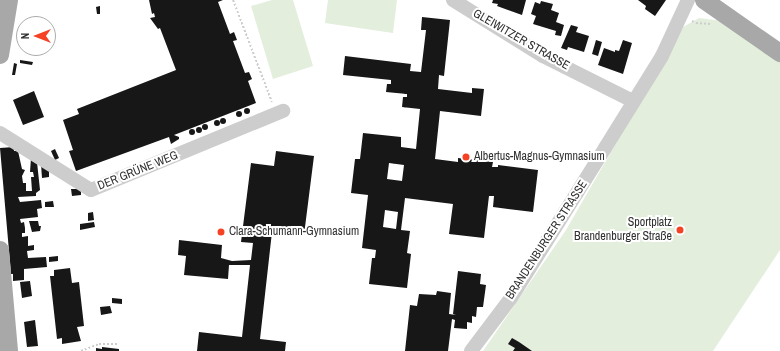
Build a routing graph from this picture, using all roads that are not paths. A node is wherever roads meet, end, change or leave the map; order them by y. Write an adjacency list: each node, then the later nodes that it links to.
1 (9, 0): 6 (main road)
2 (453, 0): 7 (street, GLEIWITZER STRASSE)
3 (688, 0): 7 (street, BRANDENBURGER STRASSE)
4 (704, 0): 5 (main road)
5 (780, 53)
6 (0, 55)
7 (633, 101): 12 (street, BRANDENBURGER STRASSE)
8 (280, 113): 9 (street, DER GRÜNE WEG)
9 (0, 133)
10 (0, 250): 11 (main road)
11 (9, 351)
12 (470, 351)

